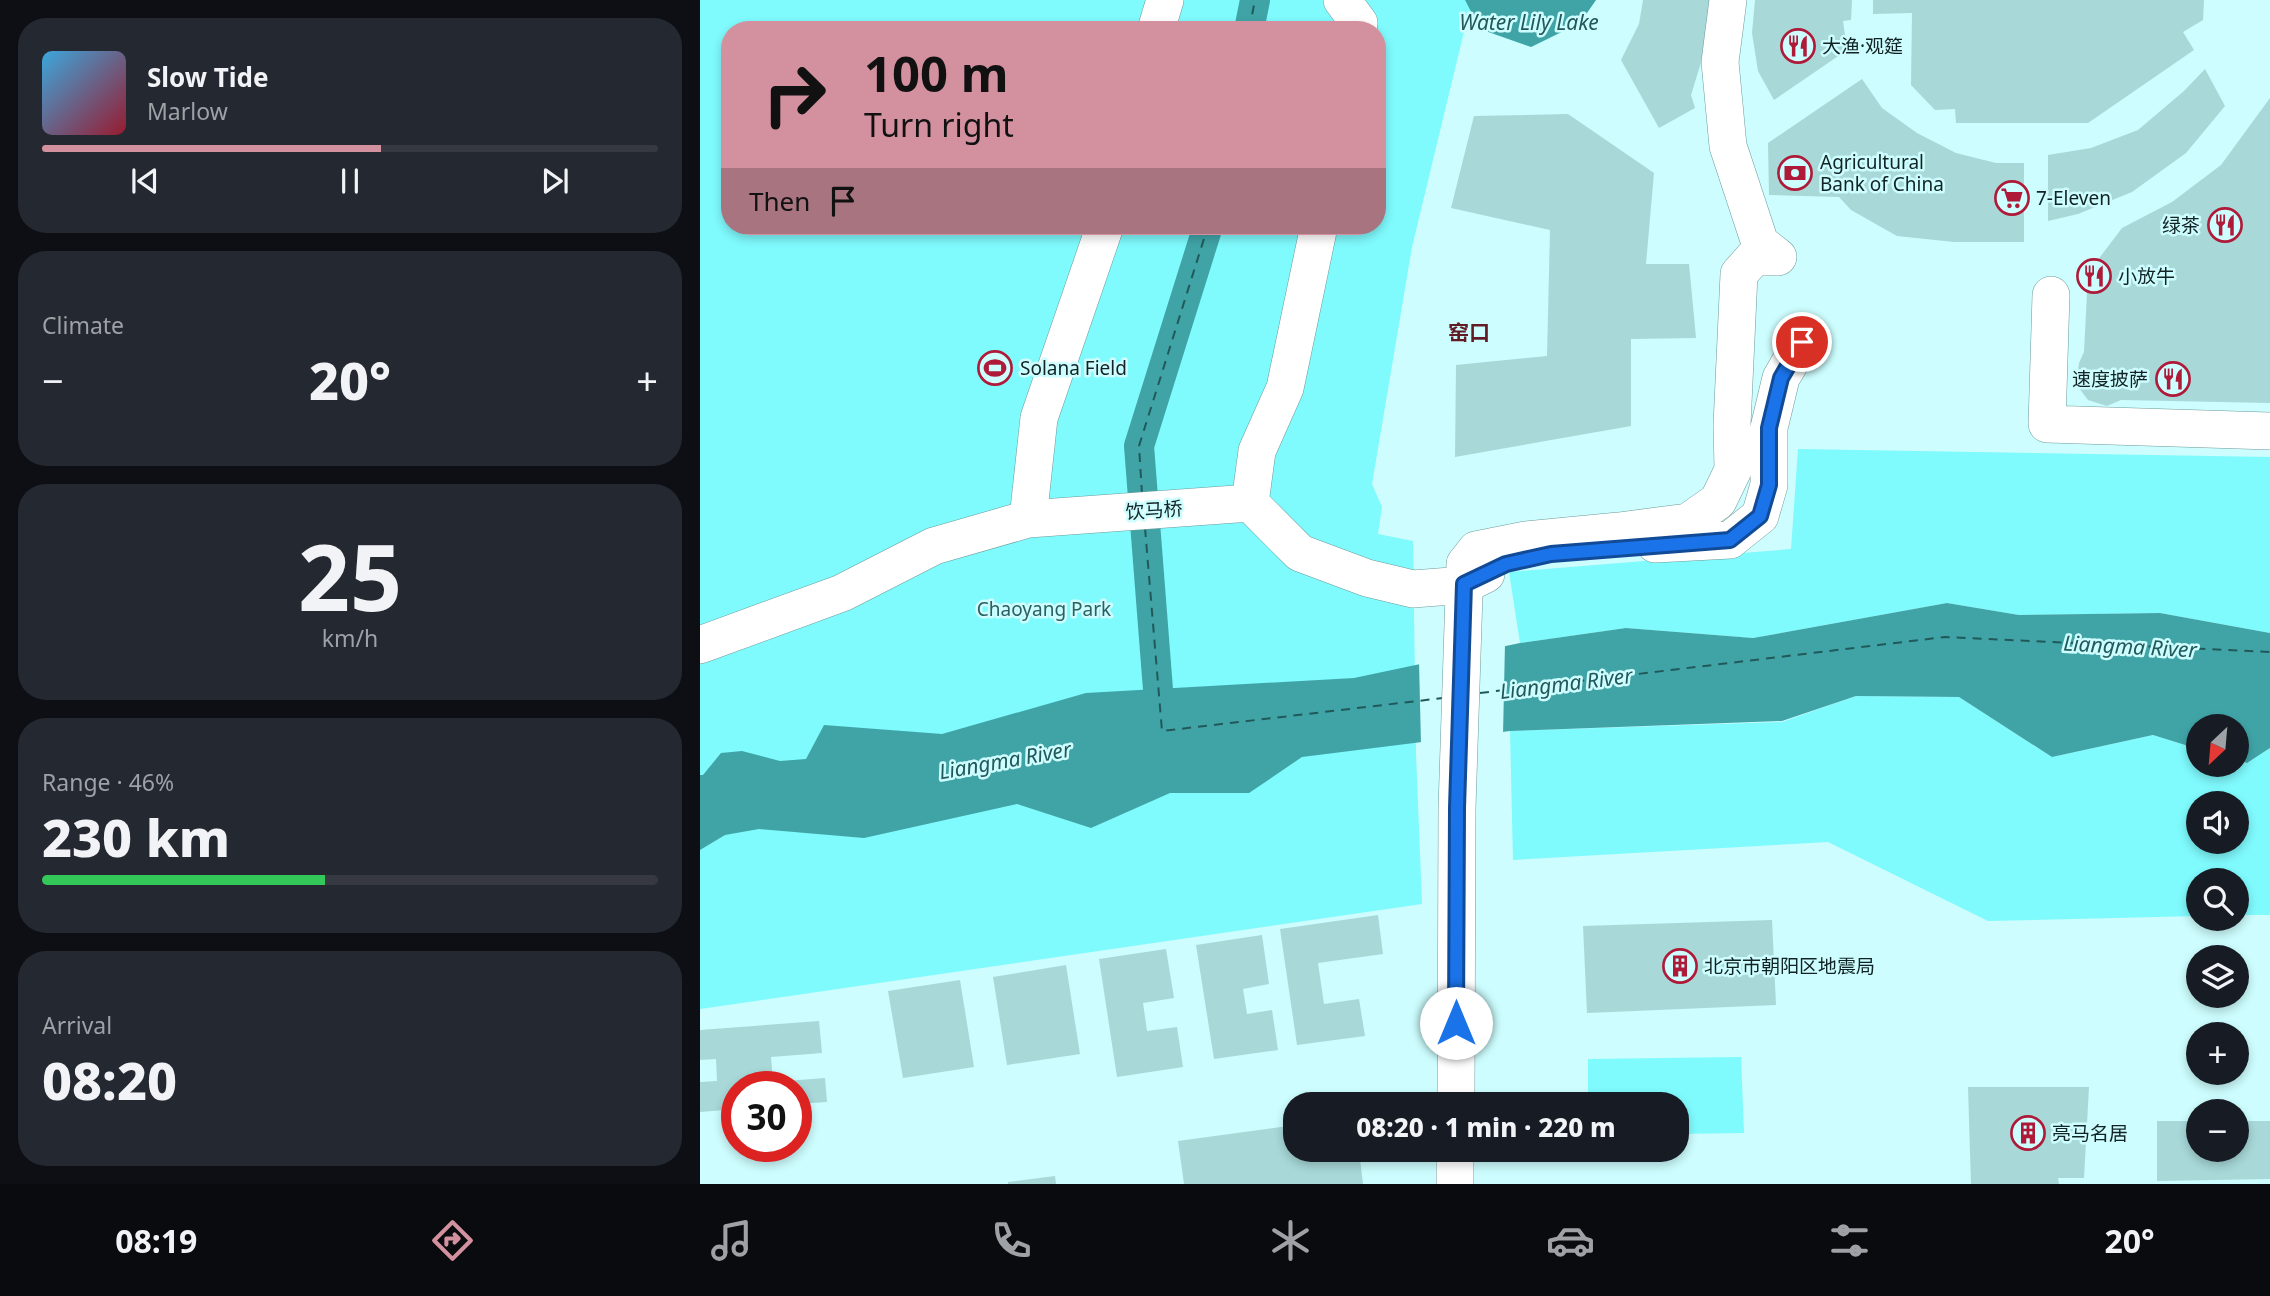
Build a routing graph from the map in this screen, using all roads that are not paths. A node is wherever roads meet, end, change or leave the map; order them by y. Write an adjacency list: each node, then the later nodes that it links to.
1 (1165, 0): 4 (street)
2 (1342, 0): 5 (street)
3 (1728, 0): 13 (street)
4 (1159, 21)
5 (1358, 21)
6 (1102, 235): 12 (street)
7 (1317, 235): 11 (street)
8 (2051, 295): 10 (street)
9 (1802, 342): 13 (street)
10 (2270, 431)
11 (1250, 503): 12 (street, 饮马桥); 13 (street)
12 (1043, 518): 14 (street, 饮马桥)
13 (1464, 594): 15 (street)
14 (700, 645)
15 (1456, 1092)
16 (1455, 1162): 17 (street)
17 (1455, 1184)

